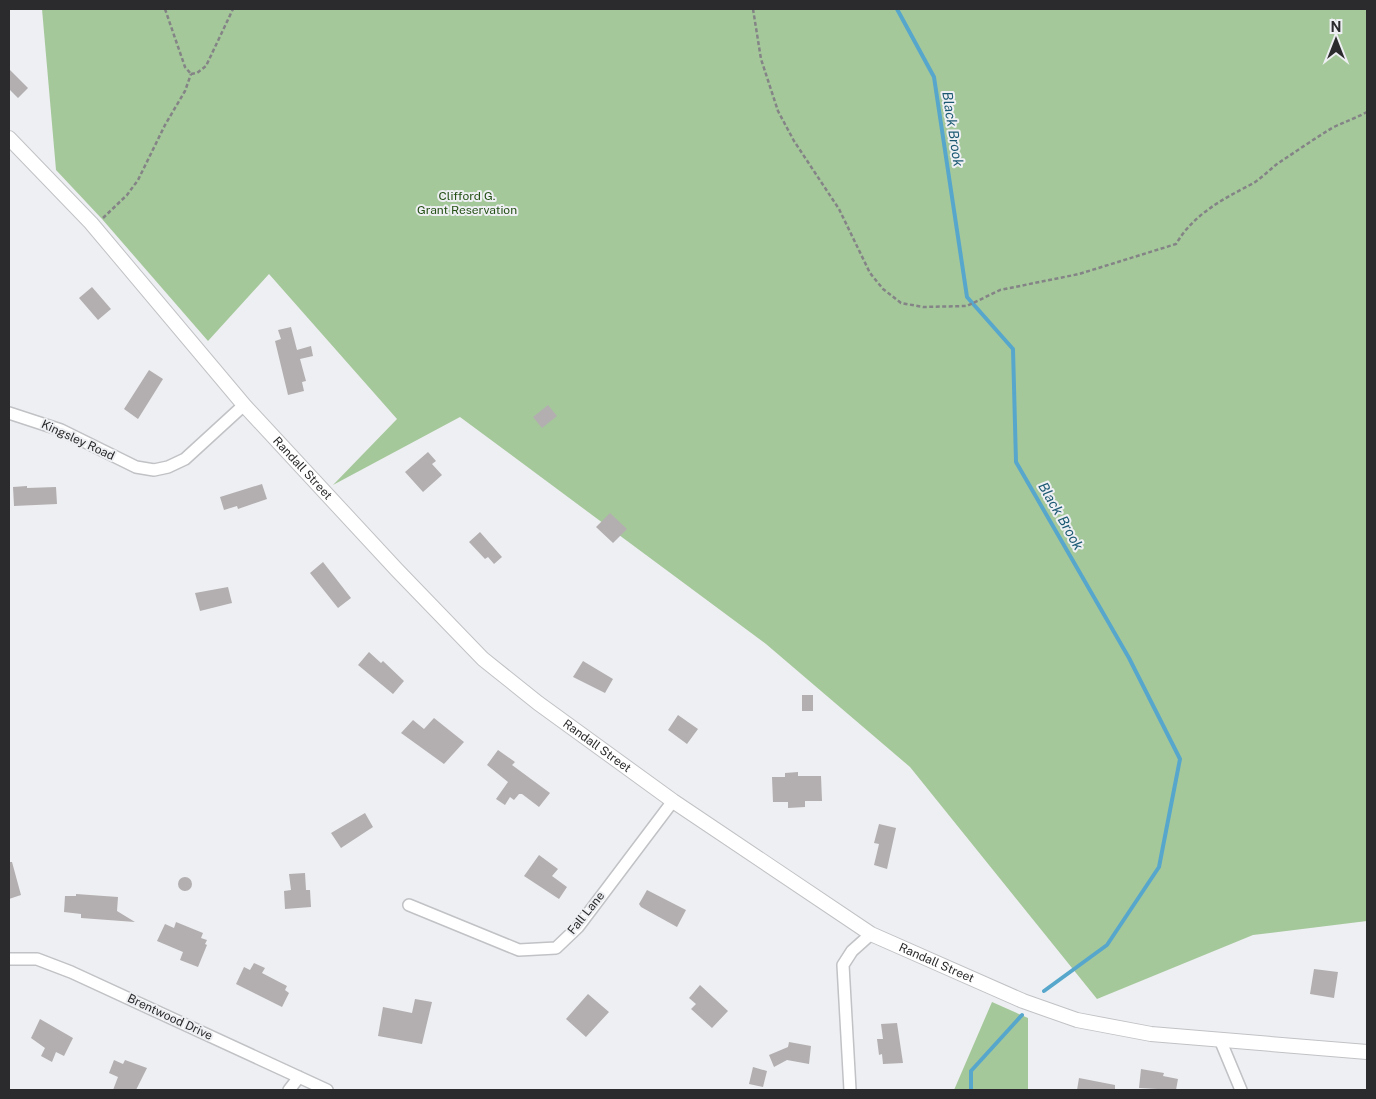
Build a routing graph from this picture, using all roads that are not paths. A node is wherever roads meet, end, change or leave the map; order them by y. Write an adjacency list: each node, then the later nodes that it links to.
1 (9, 138): 2 (street, Randall Street)
2 (244, 405): 3 (street, Kingsley Road); 4 (street, Randall Street)
3 (9, 413)
4 (673, 801): 5 (street, Fall Lane); 6 (street, Randall Street)
5 (409, 905)
6 (871, 934): 8 (street, Randall Street); 13 (street)
7 (9, 959): 10 (street, Brentwood Drive)
8 (1221, 1042): 9 (street, Randall Street); 14 (street)
9 (1367, 1052)
10 (299, 1077): 11 (street); 12 (street, Brentwood Drive)
11 (290, 1090)
12 (328, 1090)
13 (850, 1090)
14 (1241, 1090)

